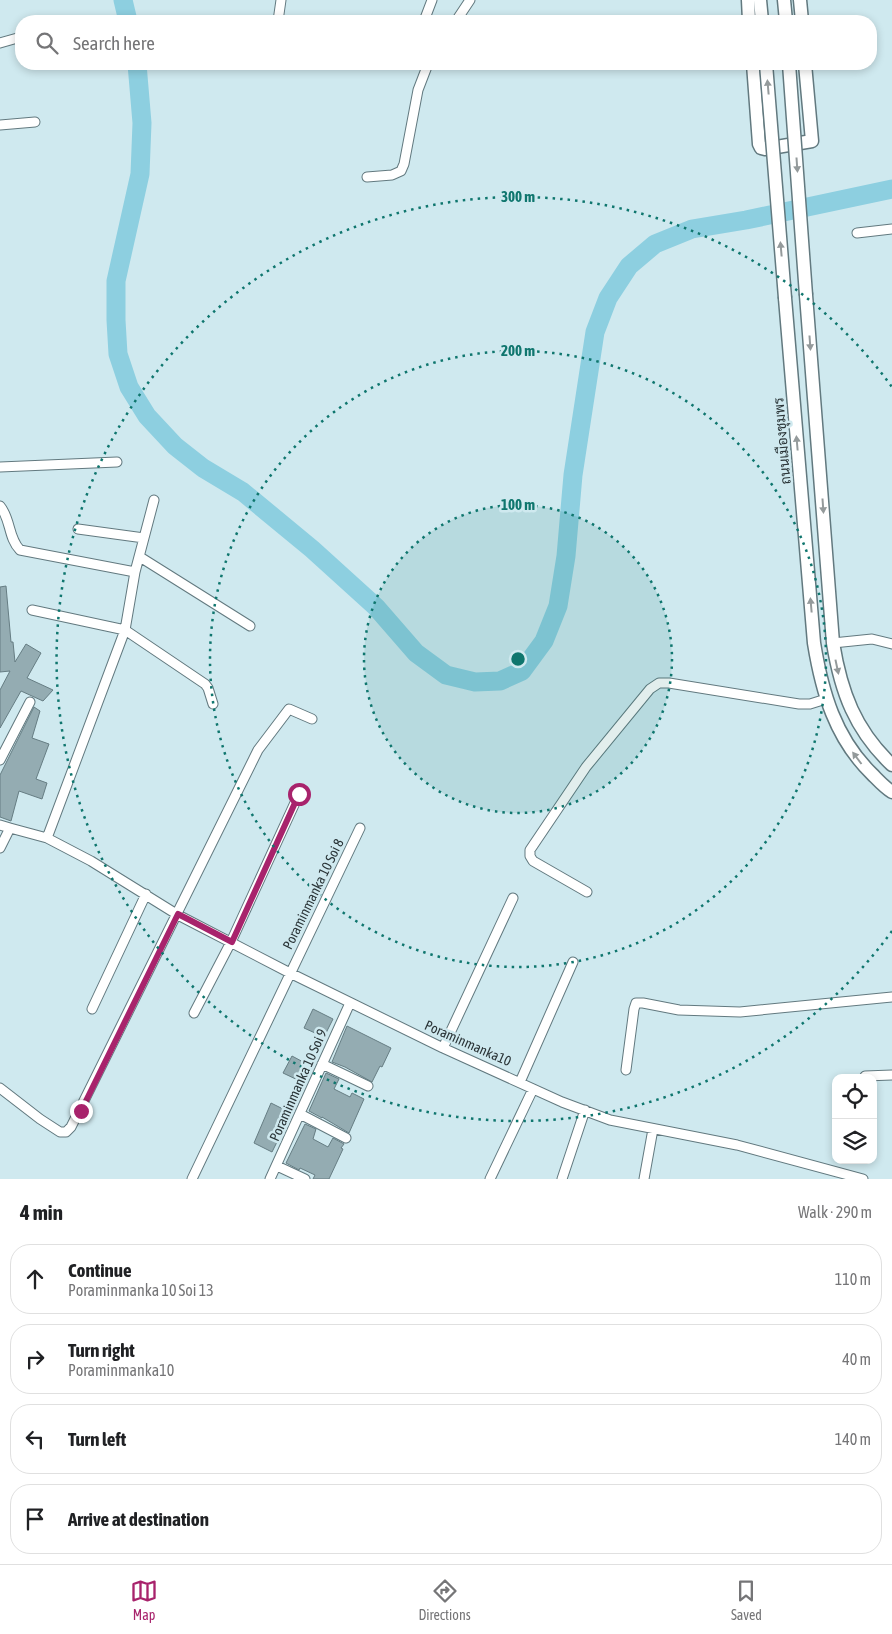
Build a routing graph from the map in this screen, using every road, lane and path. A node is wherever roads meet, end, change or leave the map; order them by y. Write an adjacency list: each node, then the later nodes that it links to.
1 (281, 0): 8 (street)
2 (432, 0): 9 (street)
3 (470, 0): 10 (street)
4 (748, 0): 11 (main road)
5 (760, 0): 12 (main road)
6 (784, 0): 13 (main road)
7 (800, 0): 14 (main road)
8 (279, 15)
9 (426, 15)
10 (460, 15)
11 (749, 15)
12 (761, 15)
13 (785, 15)
14 (801, 15)
15 (15, 39): 16 (street)
16 (0, 43)
17 (426, 70): 24 (street)
18 (753, 70): 21 (main road)
19 (766, 70): 40 (main road, ถนนเมืองชุมพร, one-way to 19, bridge)
20 (789, 70): 38 (main road, one-way to 38, bridge)
21 (806, 70)
22 (35, 122): 23 (street)
23 (0, 125)
24 (367, 176)
25 (892, 229): 26 (street)
26 (857, 233)
27 (117, 462): 28 (street)
28 (0, 467)
29 (154, 500): 32 (street)
30 (0, 506): 34 (street)
31 (78, 529): 32 (street)
32 (144, 538): 33 (street)
33 (140, 557): 34 (street); 36 (street)
34 (135, 572): 37 (street)
35 (32, 610): 37 (street)
36 (250, 626)
37 (125, 630): 42 (street); 51 (street)
38 (833, 643): 39 (street); 45 (main road, one-way to 45)
39 (892, 644)
40 (826, 699): 46 (main road, ถนนเมืองชุมพร, one-way to 40); 53 (street)
41 (30, 702): 44 (street)
42 (213, 704)
43 (312, 719): 56 (street)
44 (0, 760)
45 (892, 765)
46 (892, 792)
47 (299, 794): 57 (street)
48 (0, 825): 49 (street, Poraminmanka10)
49 (10, 828): 51 (street, Poraminmanka10); 52 (street)
50 (360, 828): 59 (street, Poraminmanka 10 Soi 8)
51 (47, 838): 54 (street, Poraminmanka10)
52 (0, 848)
53 (587, 892)
54 (146, 894): 56 (street, Poraminmanka10); 62 (street)
55 (513, 898): 64 (street)
56 (178, 914): 57 (street, Poraminmanka10); 71 (street)
57 (232, 942): 59 (street, Poraminmanka10); 63 (street)
58 (572, 962): 69 (street)
59 (290, 973): 61 (street, Poraminmanka10); 78 (street, Poraminmanka 10 Soi 8)
60 (892, 997): 66 (street)
61 (350, 1003): 64 (street, Poraminmanka10); 65 (street, Poraminmanka 10 Soi 9)
62 (92, 1009)
63 (194, 1014)
64 (443, 1048): 69 (street, Poraminmanka10)
65 (322, 1064): 70 (street); 74 (street, Poraminmanka 10 Soi 9)
66 (626, 1070)
67 (892, 1075): 68 (street)
68 (877, 1076)
69 (520, 1082): 72 (street, Poraminmanka10)
70 (368, 1086)
71 (0, 1088)
72 (533, 1089): 73 (street, Poraminmanka10); 81 (street)
73 (585, 1110): 75 (street, Poraminmanka10); 82 (street)
74 (300, 1114): 76 (street); 77 (street, Poraminmanka 10 Soi 9)
75 (653, 1129): 83 (street); 84 (street, Poraminmanka10)
76 (346, 1138)
77 (277, 1166): 79 (street, Poraminmanka 10 Soi 9); 80 (street)
78 (192, 1179)
79 (270, 1179)
80 (305, 1179)
81 (490, 1179)
82 (562, 1179)
83 (644, 1179)
84 (863, 1179)

